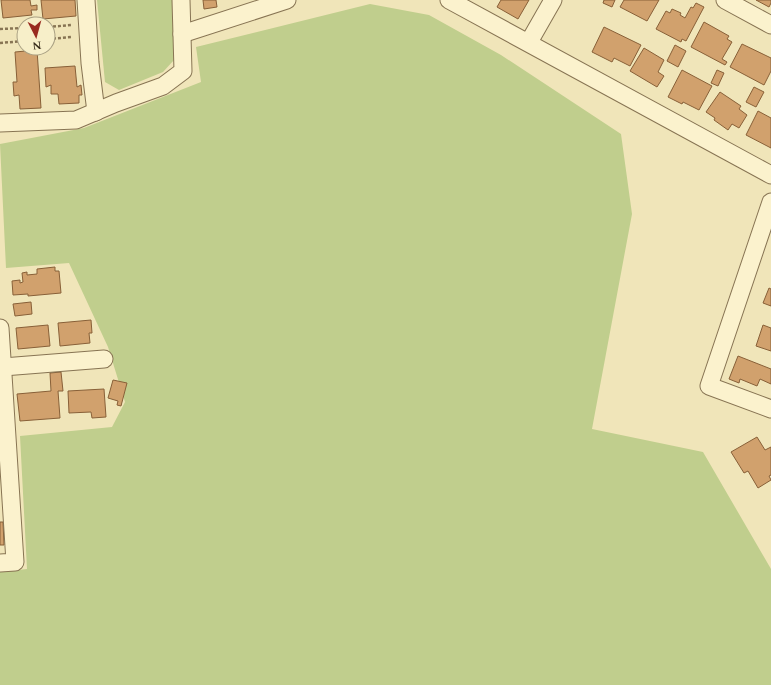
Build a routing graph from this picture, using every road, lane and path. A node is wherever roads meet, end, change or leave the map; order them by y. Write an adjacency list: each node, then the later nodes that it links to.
1 (86, 0): 11 (street)
2 (181, 0): 12 (street)
3 (288, 0): 12 (street)
4 (449, 0): 15 (street)
5 (553, 0): 15 (street)
6 (725, 0): 7 (street)
7 (771, 25)
8 (56, 27): 11 (path)
9 (16, 28): 10 (path)
10 (0, 29)
11 (88, 30): 13 (path); 17 (street)
12 (182, 34): 17 (street)
13 (56, 37)
14 (16, 42): 16 (path)
15 (529, 42): 19 (street)
16 (0, 43)
17 (96, 112): 18 (street)
18 (0, 122)
19 (771, 175)
20 (771, 202): 24 (street)
21 (0, 328): 23 (street)
22 (104, 359): 23 (street)
23 (2, 367): 25 (street)
24 (771, 409)
25 (0, 563)

